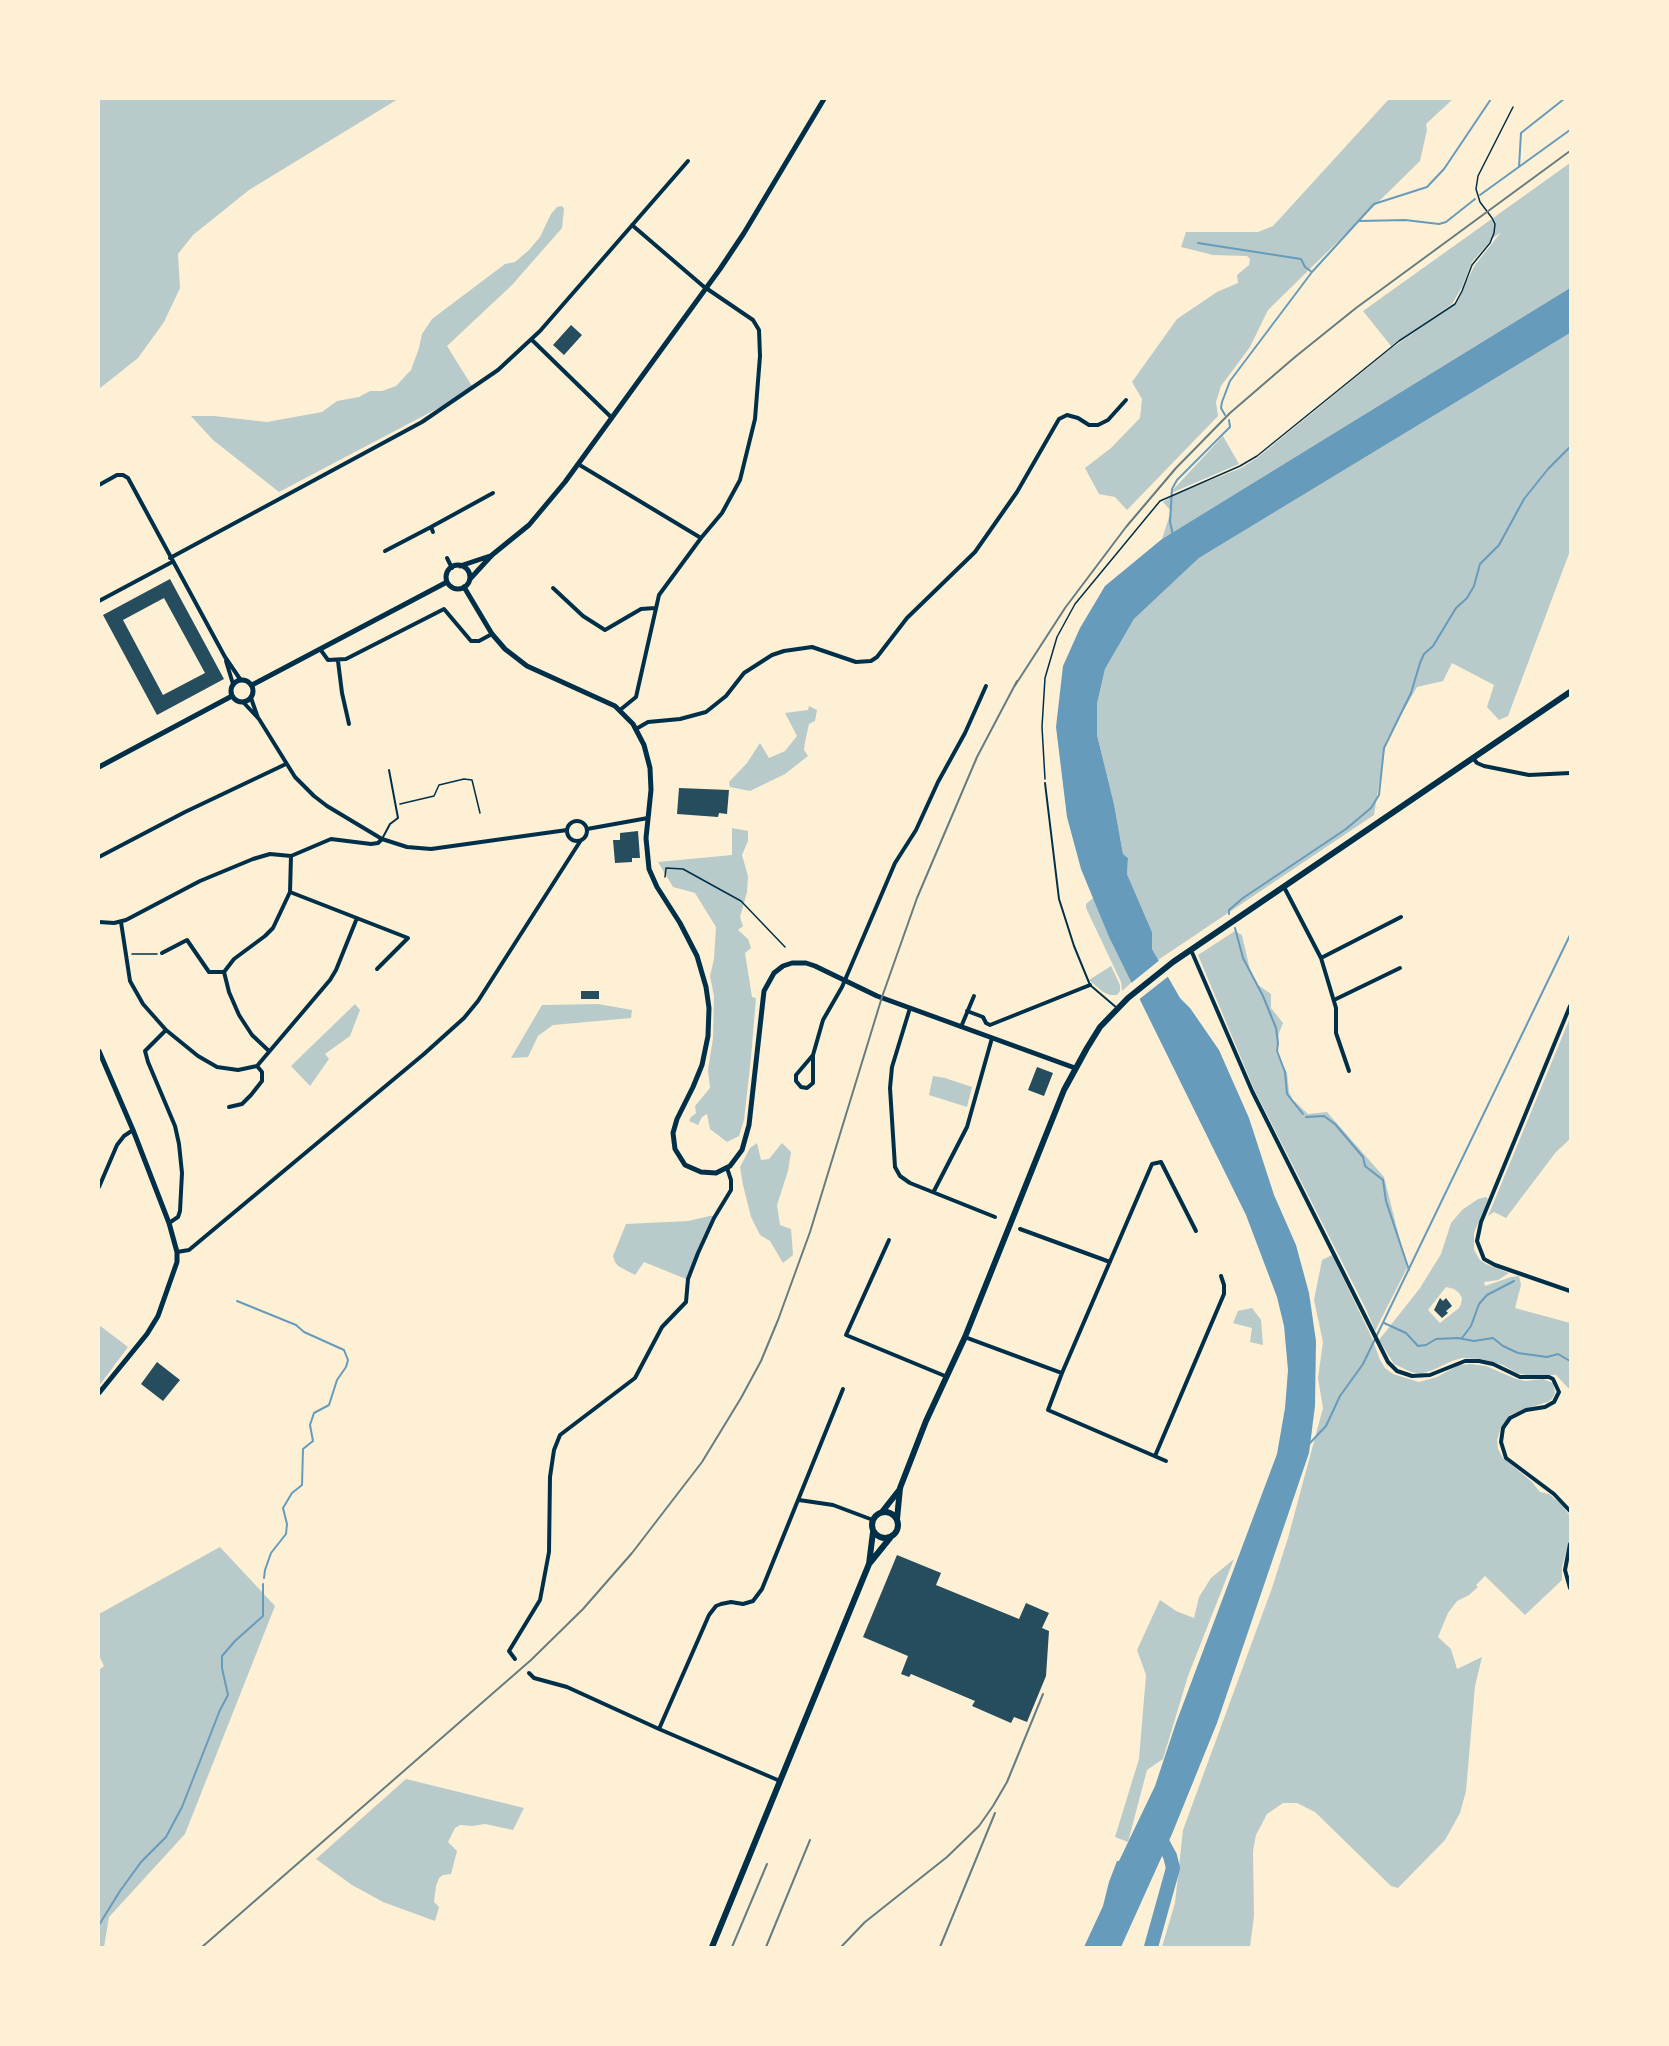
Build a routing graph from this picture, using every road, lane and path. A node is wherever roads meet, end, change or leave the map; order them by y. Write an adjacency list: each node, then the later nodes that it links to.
1 (824, 99): 5 (street)
2 (1513, 107): 46 (path)
3 (688, 162): 4 (street)
4 (632, 225): 5 (street); 6 (street)
5 (706, 289): 8 (street); 12 (street)
6 (531, 340): 8 (street); 16 (street)
7 (1126, 400): 40 (street)
8 (612, 418): 9 (street)
9 (578, 464): 12 (street); 14 (street)
10 (99, 485): 16 (street)
11 (493, 493): 13 (street)
12 (701, 538): 24 (street)
13 (385, 551)
14 (492, 555): 17 (street); 19 (street)
15 (447, 558): 18 (street)
16 (171, 560): 23 (street); 27 (street)
17 (460, 566): 18 (street); 19 (street)
18 (452, 568): 20 (street)
19 (470, 579): 21 (street)
20 (447, 582): 21 (street); 26 (street)
21 (465, 587): 25 (street)
22 (553, 588): 24 (street)
23 (99, 601)
24 (655, 608): 37 (street)
25 (492, 634): 28 (street); 37 (street)
26 (320, 649): 28 (street); 31 (street)
27 (225, 657): 29 (street); 30 (street)
28 (338, 661): 39 (street)
29 (240, 679): 30 (street); 31 (street)
30 (233, 684): 34 (street)
31 (252, 685): 35 (street)
32 (986, 686): 73 (street)
33 (1570, 692): 41 (main road)
34 (232, 696): 36 (street); 43 (street)
35 (251, 698): 36 (street); 38 (street)
36 (243, 702): 38 (street)
37 (620, 710): 40 (street)
38 (259, 719): 42 (street)
39 (350, 724)
40 (636, 729): 49 (street)
41 (1473, 757): 45 (street); 59 (main road)
42 (286, 764): 52 (street); 57 (street)
43 (99, 768)
44 (388, 770): 47 (lane)
45 (1570, 773)
46 (1045, 783): 74 (lane)
47 (396, 805): 48 (path); 52 (lane)
48 (480, 813)
49 (648, 818): 50 (street); 92 (street)
50 (586, 829): 51 (street); 54 (street)
51 (567, 830): 52 (street); 53 (street)
52 (382, 838): 56 (street)
53 (571, 839): 54 (street); 55 (street)
54 (581, 840): 55 (street)
55 (574, 850): 100 (street)
56 (291, 856): 60 (street); 64 (street)
57 (99, 857)
58 (665, 877): 65 (path)
59 (1283, 886): 66 (main road); 69 (street)
60 (290, 892): 62 (street); 72 (street)
61 (1401, 917): 69 (street)
62 (357, 918): 71 (street); 85 (street)
63 (99, 922): 64 (street)
64 (121, 922): 82 (street)
65 (785, 948)
66 (1191, 950): 79 (main road); 113 (street)
67 (162, 953): 68 (path); 72 (street)
68 (128, 954)
69 (1321, 958): 76 (street)
70 (1400, 968): 76 (street)
71 (377, 969)
72 (224, 972): 85 (street)
73 (844, 981): 78 (street); 86 (street); 92 (street)
74 (1090, 985): 79 (lane); 80 (street)
75 (975, 996): 80 (street)
76 (1334, 1000): 89 (street)
77 (1570, 1006): 103 (street)
78 (910, 1007): 81 (street); 94 (street)
79 (1117, 1008): 88 (main road)
80 (967, 1011): 81 (street)
81 (961, 1026): 83 (street)
82 (166, 1030): 87 (street); 96 (street)
83 (992, 1038): 88 (street); 94 (street)
84 (99, 1051): 91 (street)
85 (269, 1051): 87 (street)
86 (813, 1055): 86 (street)
87 (257, 1066): 90 (street)
88 (1075, 1068): 104 (main road)
89 (1349, 1071)
90 (229, 1107)
91 (133, 1130): 93 (street); 96 (street)
92 (727, 1168): 122 (street)
93 (99, 1187)
94 (934, 1191): 95 (street)
95 (995, 1217)
96 (169, 1223): 100 (street)
97 (1020, 1228): 101 (street)
98 (1196, 1231): 101 (street)
99 (890, 1240): 106 (street)
100 (177, 1252): 108 (street)
101 (1110, 1262): 105 (street)
102 (1221, 1276): 109 (street)
103 (1570, 1291)
104 (965, 1336): 105 (street); 106 (main road)
105 (1062, 1373): 109 (street)
106 (945, 1376): 111 (main road)
107 (843, 1389): 112 (street)
108 (99, 1393)
109 (1155, 1456): 110 (street)
110 (1166, 1461)
111 (900, 1488): 114 (main road); 115 (main road)
112 (798, 1500): 116 (street); 124 (street)
113 (1570, 1511)
114 (882, 1512): 115 (main road); 116 (main road)
115 (897, 1519): 118 (main road)
116 (873, 1520): 117 (main road)
117 (873, 1532): 118 (main road); 120 (main road)
118 (890, 1538): 120 (main road)
119 (1570, 1544): 121 (street)
120 (869, 1564): 125 (main road)
121 (1570, 1588)
122 (515, 1659)
123 (529, 1673): 124 (street)
124 (659, 1729): 125 (street)
125 (780, 1781): 126 (main road)
126 (712, 1947)

